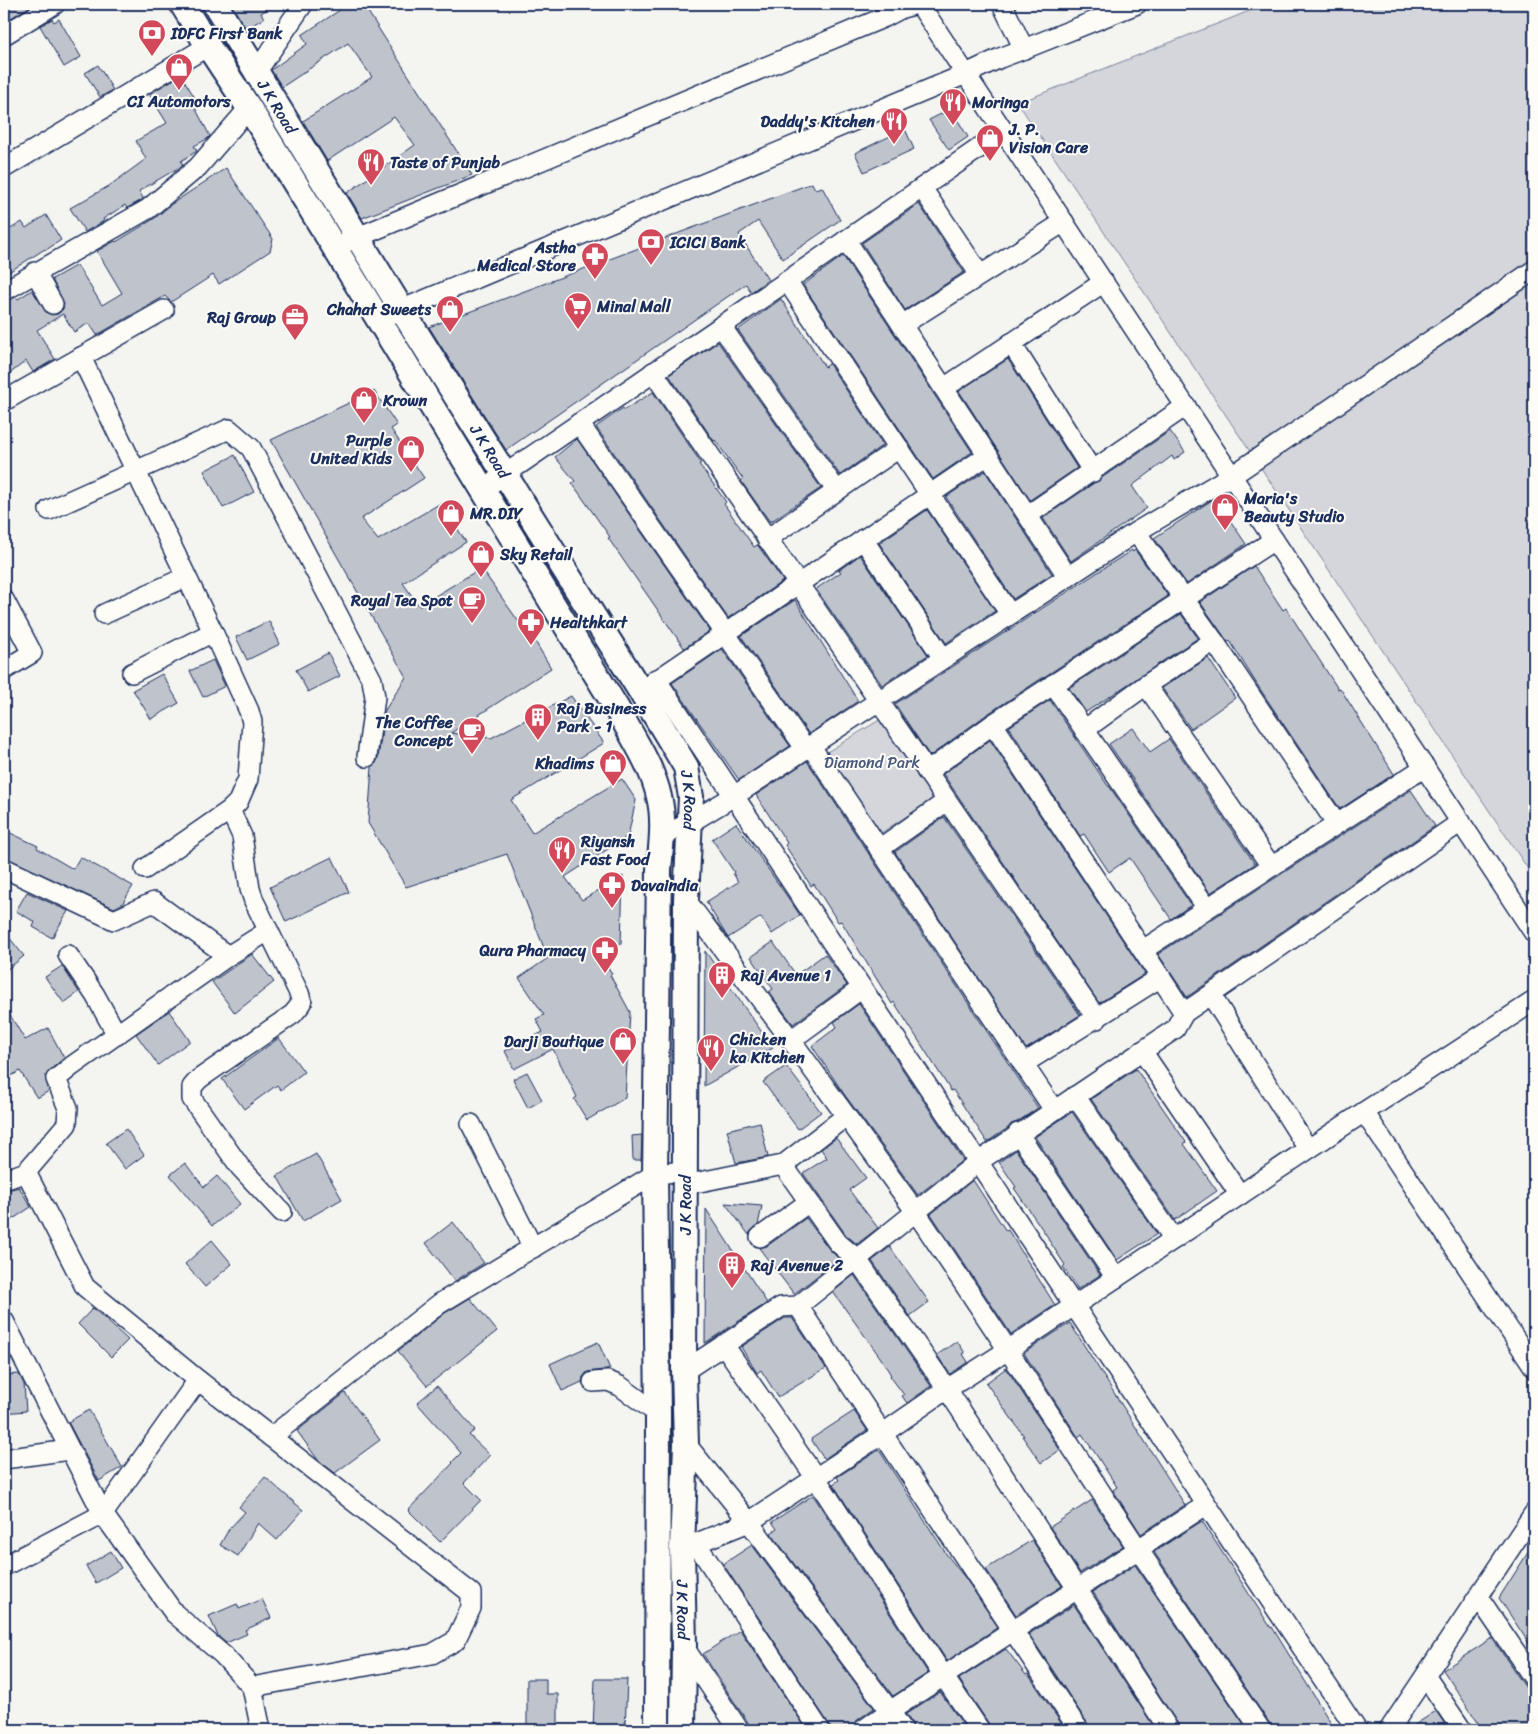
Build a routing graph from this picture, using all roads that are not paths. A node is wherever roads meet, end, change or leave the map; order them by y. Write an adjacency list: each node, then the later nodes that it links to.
1 (56, 4): 10 (street)
2 (182, 4): 11 (main road, J K Road)
3 (215, 4): 13 (main road, J K Road)
4 (303, 4): 9 (street)
5 (312, 4): 9 (street)
6 (1002, 4): 12 (street)
7 (1137, 4): 12 (street)
8 (919, 6): 14 (street); 20 (street)
9 (285, 29): 13 (street)
10 (4, 35)
11 (208, 46): 15 (main road, J K Road); 17 (street)
12 (1024, 49): 14 (street)
13 (257, 71): 20 (main road, J K Road)
14 (970, 72): 16 (street); 31 (street); 46 (street)
15 (249, 108): 22 (main road, J K Road); 24 (street)
16 (1004, 131): 18 (street); 19 (street)
17 (4, 168)
18 (922, 188): 21 (street); 25 (street)
19 (1064, 222): 25 (street); 27 (street)
20 (358, 238): 22 (street); 31 (main road, J K Road)
21 (846, 240): 26 (street); 33 (street)
22 (334, 247): 32 (main road, J K Road)
23 (1534, 270): 46 (street)
24 (34, 272): 28 (street); 29 (street)
25 (980, 276): 33 (street)
26 (788, 282): 34 (street); 42 (street)
27 (1104, 282): 35 (street); 40 (street)
28 (4, 291)
29 (54, 304)
30 (164, 310): 36 (street)
31 (402, 310): 32 (street); 47 (main road, J K Road)
32 (378, 319): 48 (main road, J K Road)
33 (902, 324): 38 (street)
34 (721, 326): 37 (street); 49 (street)
35 (1011, 343): 38 (street); 45 (street)
36 (81, 358): 39 (street); 44 (street)
37 (653, 372): 41 (street); 54 (street)
38 (944, 388): 43 (street)
39 (4, 401)
40 (1186, 406): 45 (street); 46 (street)
41 (580, 423): 47 (street); 65 (street)
42 (900, 448): 49 (street); 50 (street)
43 (988, 455): 50 (street); 52 (street)
44 (135, 471): 51 (street); 57 (street); 77 (street)
45 (1093, 472): 52 (street)
46 (1235, 473): 53 (street); 56 (street); 95 (street)
47 (504, 474): 48 (street); 71 (main road, J K Road)
48 (482, 490): 81 (main road, J K Road)
49 (836, 491): 54 (street)
50 (930, 494): 55 (street); 63 (street)
51 (49, 510)
52 (1028, 516): 58 (street)
53 (1136, 532): 58 (street); 60 (street)
54 (767, 539): 59 (street)
55 (863, 539): 59 (street); 67 (street)
56 (1274, 540): 60 (street); 78 (street)
57 (186, 577): 62 (street); 64 (street)
58 (1068, 577): 63 (street)
59 (798, 583): 65 (street); 73 (street)
60 (1184, 598): 66 (street); 70 (street)
61 (4, 600): 68 (street)
62 (104, 614)
63 (1010, 614): 67 (street)
64 (213, 632): 69 (street); 84 (street)
65 (725, 633): 71 (street); 76 (street)
66 (1214, 641): 72 (street); 87 (street)
67 (944, 658): 73 (street)
68 (4, 670)
69 (132, 673)
70 (1053, 684): 74 (street); 75 (street)
71 (649, 685): 80 (main road, J K Road); 82 (street)
72 (1146, 685): 75 (street); 90 (street)
73 (878, 701): 76 (street); 79 (street)
74 (993, 724): 79 (street); 98 (street)
75 (1084, 730): 94 (street)
76 (808, 747): 82 (street); 89 (street)
77 (367, 757)
78 (1425, 767): 86 (street); 87 (street)
79 (927, 772): 83 (street)
80 (687, 777): 81 (main road); 85 (main road, J K Road)
81 (656, 785): 88 (main road, J K Road)
82 (734, 796): 85 (street); 102 (street)
83 (947, 800): 89 (street); 106 (street)
84 (230, 810): 92 (street); 96 (street)
85 (690, 822): 88 (street); 93 (main road, J K Road)
86 (1461, 822): 97 (street); 103 (street)
87 (1336, 823): 90 (street)
88 (662, 836): 121 (main road, J K Road)
89 (880, 849): 110 (street)
90 (1271, 866): 94 (street)
91 (4, 868): 100 (street)
92 (145, 869)
93 (686, 900): 108 (street); 122 (main road, J K Road)
94 (1207, 908): 98 (street)
95 (1534, 917)
96 (268, 931): 100 (street); 126 (street)
97 (1534, 933)
98 (1143, 950): 101 (street)
99 (68, 955): 107 (street)
100 (228, 956): 107 (street)
101 (1161, 977): 105 (street); 106 (street)
102 (862, 988): 108 (street); 118 (street)
103 (1211, 994): 105 (street); 117 (street)
104 (1534, 1001): 113 (street)
105 (1184, 1013): 109 (street)
106 (1097, 1019): 110 (street)
107 (117, 1035): 120 (street)
108 (791, 1040): 114 (street)
109 (1142, 1051): 111 (street); 124 (street)
110 (1023, 1064): 112 (street)
111 (1075, 1096): 112 (street); 129 (street)
112 (1054, 1110): 116 (street)
113 (1364, 1112): 117 (street); 138 (street)
114 (846, 1116): 119 (street); 127 (street)
115 (471, 1124): 130 (street)
116 (1018, 1134): 118 (street); 132 (street)
117 (1308, 1149): 124 (street)
118 (978, 1162): 127 (street); 134 (street)
119 (783, 1165): 122 (street); 125 (street)
120 (26, 1172): 123 (street); 140 (street)
121 (655, 1174): 122 (street); 130 (street); 143 (main road, J K Road)
122 (685, 1178): 139 (main road, J K Road)
123 (4, 1180)
124 (1240, 1195): 129 (street)
125 (809, 1202): 128 (street); 131 (street)
126 (282, 1212)
127 (916, 1212): 131 (street); 137 (street)
128 (760, 1237)
129 (1174, 1239): 132 (street)
130 (533, 1248): 145 (street)
131 (856, 1258): 133 (street); 142 (street)
132 (1116, 1278): 134 (street)
133 (798, 1306): 136 (street); 144 (street)
134 (1074, 1306): 137 (street); 150 (street)
135 (4, 1321): 147 (street)
136 (724, 1345): 139 (street); 149 (street)
137 (1008, 1350): 142 (street); 156 (street)
138 (1534, 1367)
139 (684, 1370): 146 (main road, J K Road)
140 (198, 1380): 145 (street); 151 (street)
141 (593, 1382): 143 (street)
142 (947, 1389): 144 (street); 158 (street)
143 (658, 1414): 154 (main road, J K Road)
144 (882, 1434): 149 (street); 160 (street)
145 (272, 1437): 165 (street)
146 (686, 1444): 153 (street); 155 (main road, J K Road)
147 (69, 1450): 148 (street); 151 (street)
148 (4, 1459)
149 (816, 1478): 153 (street); 162 (street)
150 (1206, 1504): 156 (street); 178 (street)
151 (103, 1514): 157 (street); 165 (street)
152 (1534, 1516): 159 (street)
153 (749, 1522): 155 (street); 166 (street)
154 (657, 1526): 155 (main road); 168 (main road, J K Road)
155 (687, 1540): 161 (main road, J K Road); 171 (street)
156 (1138, 1549): 158 (street); 177 (street)
157 (4, 1566)
158 (1077, 1590): 160 (street); 176 (street)
159 (1479, 1598): 163 (street); 164 (street)
160 (1013, 1631): 162 (street); 175 (street)
161 (684, 1647): 169 (main road, J K Road); 170 (street)
162 (944, 1677): 166 (street); 174 (street)
163 (1426, 1677): 179 (street); 180 (street)
164 (1534, 1679)
165 (252, 1688): 167 (street)
166 (890, 1711): 172 (street); 173 (street)
167 (261, 1730)
168 (657, 1730)
169 (683, 1730)
170 (739, 1730)
171 (820, 1730)
172 (863, 1730)
173 (903, 1730)
174 (980, 1730)
175 (1078, 1730)
176 (1169, 1730)
177 (1260, 1730)
178 (1356, 1730)
179 (1389, 1730)
180 (1462, 1730)

